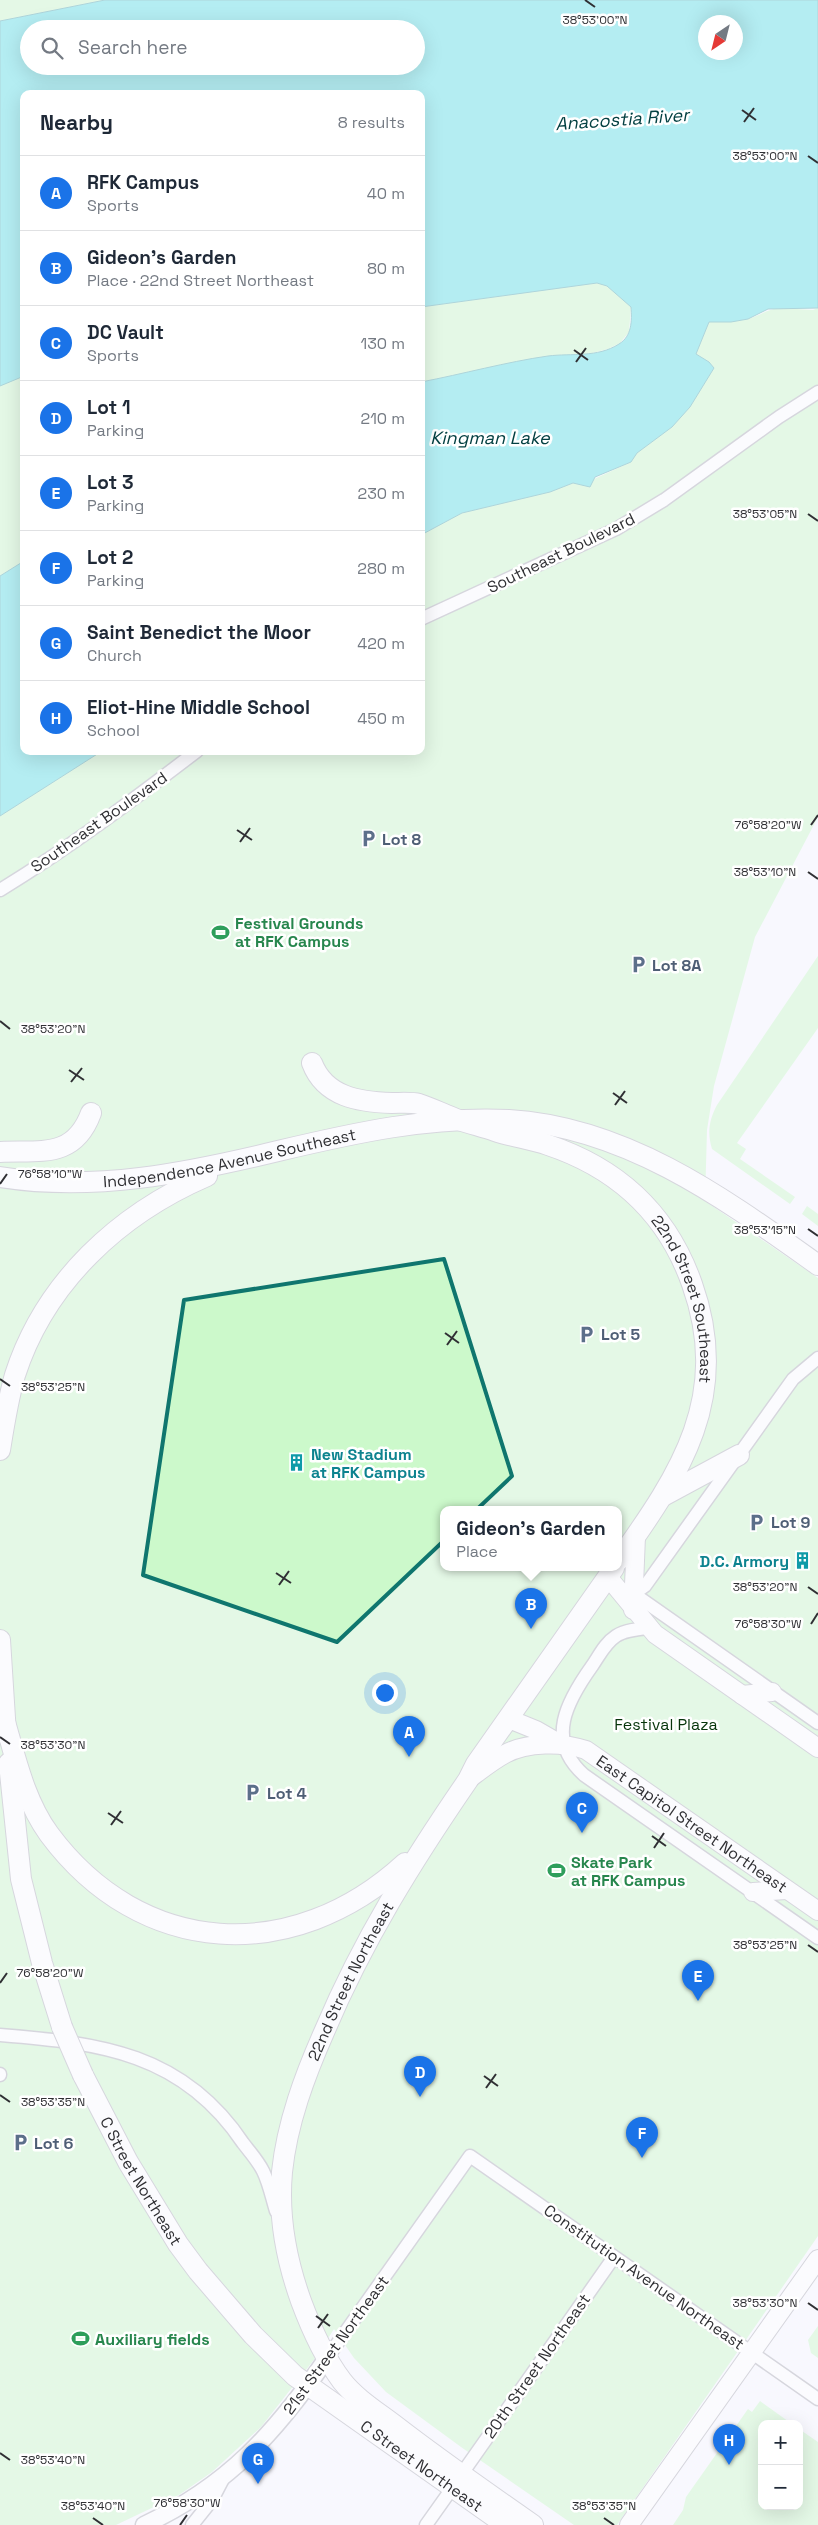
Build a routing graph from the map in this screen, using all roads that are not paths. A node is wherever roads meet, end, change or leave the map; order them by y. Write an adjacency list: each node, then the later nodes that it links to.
1 (818, 392): 2 (street, Southeast Boulevard)
2 (425, 617)
3 (192, 755): 4 (street, Southeast Boulevard)
4 (0, 890)
5 (312, 1063): 7 (main road)
6 (91, 1113): 9 (main road)
7 (460, 1120): 8 (main road, Independence Avenue Southeast); 10 (main road, Independence Avenue Southeast)
8 (537, 1132): 12 (main road, Independence Avenue Southeast); 13 (main road, Independence Avenue Southeast)
9 (0, 1152)
10 (243, 1160): 11 (main road, Independence Avenue Southeast); 15 (main road)
11 (0, 1177)
12 (642, 1202): 17 (main road, 22nd Street Southeast)
13 (818, 1264)
14 (818, 1358): 16 (street)
15 (0, 1450)
16 (739, 1455): 17 (main road); 22 (street)
17 (663, 1496): 18 (main road, 22nd Street Southeast)
18 (636, 1536): 19 (main road, 22nd Street Southeast); 22 (main road)
19 (622, 1557)
20 (613, 1571): 25 (main road, 22nd Street Southeast)
21 (615, 1571): 22 (main road)
22 (634, 1602): 23 (main road); 26 (street)
23 (649, 1628): 27 (main road); 30 (street)
24 (0, 1640): 32 (main road)
25 (560, 1645): 28 (main road, 22nd Street Northeast)
26 (772, 1692): 27 (main road); 29 (street)
27 (742, 1695): 31 (main road)
28 (509, 1719): 30 (main road); 33 (main road, 22nd Street Northeast)
29 (818, 1723)
30 (562, 1745): 33 (main road, East Capitol Street Northeast); 35 (main road, East Capitol Street Northeast); 36 (street, East Capitol Street Northeast)
31 (818, 1748)
32 (12, 1756): 39 (main road); 48 (main road, C Street Northeast, bridge)
33 (468, 1780): 34 (main road, 22nd Street Northeast)
34 (421, 1848): 37 (main road, 22nd Street Northeast); 39 (main road)
35 (787, 1890): 36 (main road); 38 (main road, East Capitol Street Northeast)
36 (754, 1892): 40 (street, East Capitol Street Northeast)
37 (385, 1908): 39 (main road); 43 (main road, 22nd Street Northeast)
38 (818, 1911)
39 (335, 1913)
40 (818, 1938)
41 (0, 2034): 43 (street)
42 (470, 2156): 44 (street, Constitution Avenue Northeast); 47 (street, 21st Street Northeast)
43 (284, 2232): 47 (main road, 22nd Street Northeast)
44 (614, 2256): 46 (street, Constitution Avenue Northeast); 51 (street, 20th Street Northeast)
45 (818, 2259): 46 (main road)
46 (752, 2353): 49 (street, Constitution Avenue Northeast); 57 (main road)
47 (328, 2358): 48 (street, 21st Street Northeast); 51 (main road, C Street Northeast)
48 (308, 2386): 50 (street, 21st Street Northeast); 51 (main road, C Street Northeast)
49 (818, 2399)
50 (224, 2477): 52 (street); 53 (street, 21st Street Northeast)
51 (457, 2481): 54 (street, 20th Street Northeast); 55 (main road, C Street Northeast); 56 (main road, C Street Northeast)
52 (144, 2525)
53 (192, 2525)
54 (426, 2525)
55 (506, 2525)
56 (532, 2525)
57 (629, 2525)

